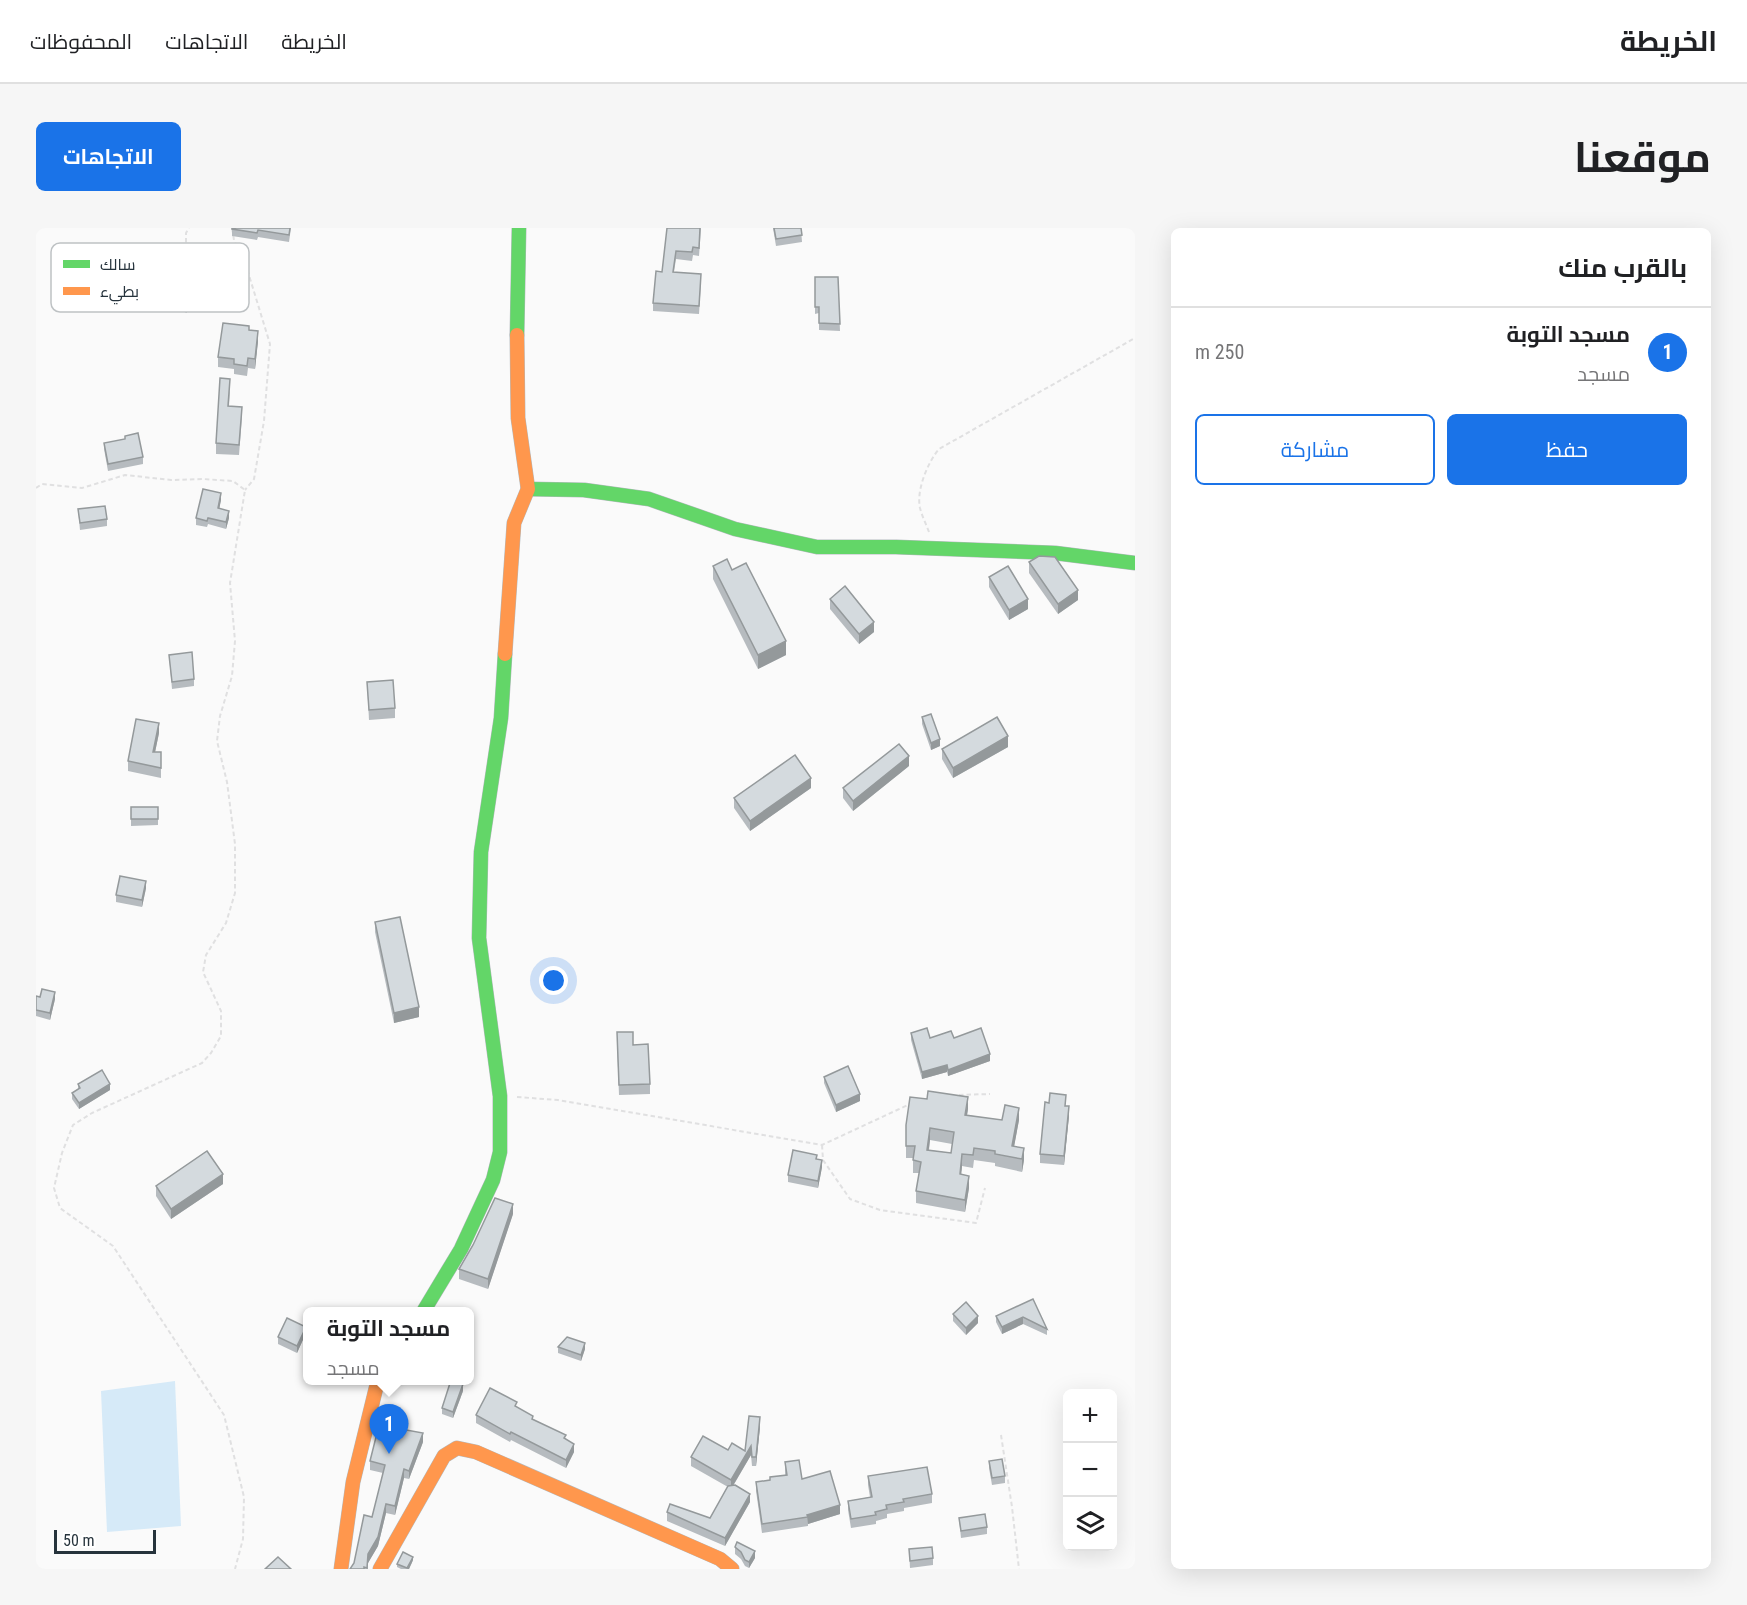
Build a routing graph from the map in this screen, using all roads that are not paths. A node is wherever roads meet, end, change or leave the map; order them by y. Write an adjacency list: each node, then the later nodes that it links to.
1 (519, 228): 2 (street)
2 (528, 489): 3 (street); 4 (street)
3 (1135, 563)
4 (425, 1307)
5 (378, 1385): 6 (street)
6 (341, 1569)
7 (380, 1569): 8 (street)
8 (732, 1569)

